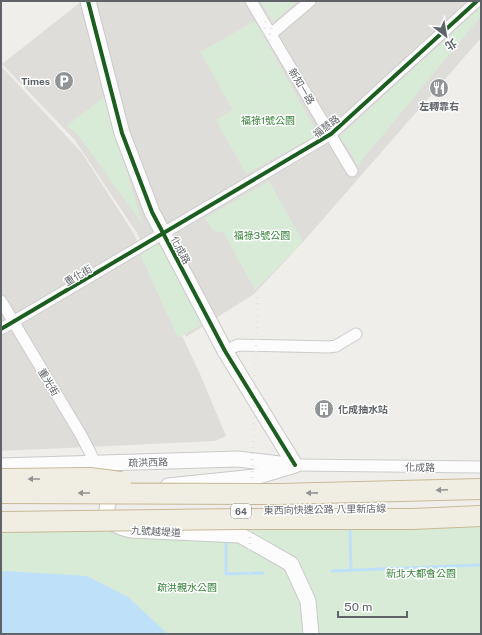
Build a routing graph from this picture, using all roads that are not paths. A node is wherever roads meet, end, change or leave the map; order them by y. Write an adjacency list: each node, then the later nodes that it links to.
1 (88, 1): 8 (street, 化成路)
2 (252, 1): 5 (street, 新知一路)
3 (310, 1): 5 (street)
4 (477, 1): 6 (street, 福慧路)
5 (271, 34): 6 (street, 新知一路)
6 (331, 134): 7 (street, 新知一路); 8 (street, 福慧路)
7 (352, 171)
8 (163, 234): 10 (street, 重化街); 13 (street, 化成路)
9 (1, 301): 10 (street, 重光街)
10 (13, 322): 11 (street, 重化街); 14 (street, 重光街)
11 (1, 329)
12 (356, 334): 13 (street)
13 (225, 351): 15 (street, 化成路)
14 (96, 464): 15 (street, 疏洪西路); 16 (street, 疏洪西路)
15 (295, 465): 17 (street, 化成路); 26 (street, 九號越堤道)
16 (1, 466)
17 (481, 467)
18 (1, 479): 21 (highway, one-way to 18, bridge)
19 (481, 489): 21 (highway, 東西向快速公路 八里新店線 / 64, one-way to 21, bridge)
20 (1, 493): 21 (highway, 東西向快速公路 八里新店線 / 64, one-way to 20, bridge)
21 (226, 493)
22 (481, 505): 23 (highway, 東西向快速公路 八里新店線 / 64)
23 (1, 509)
24 (481, 516): 25 (highway, bridge)
25 (1, 522)
26 (311, 634)

